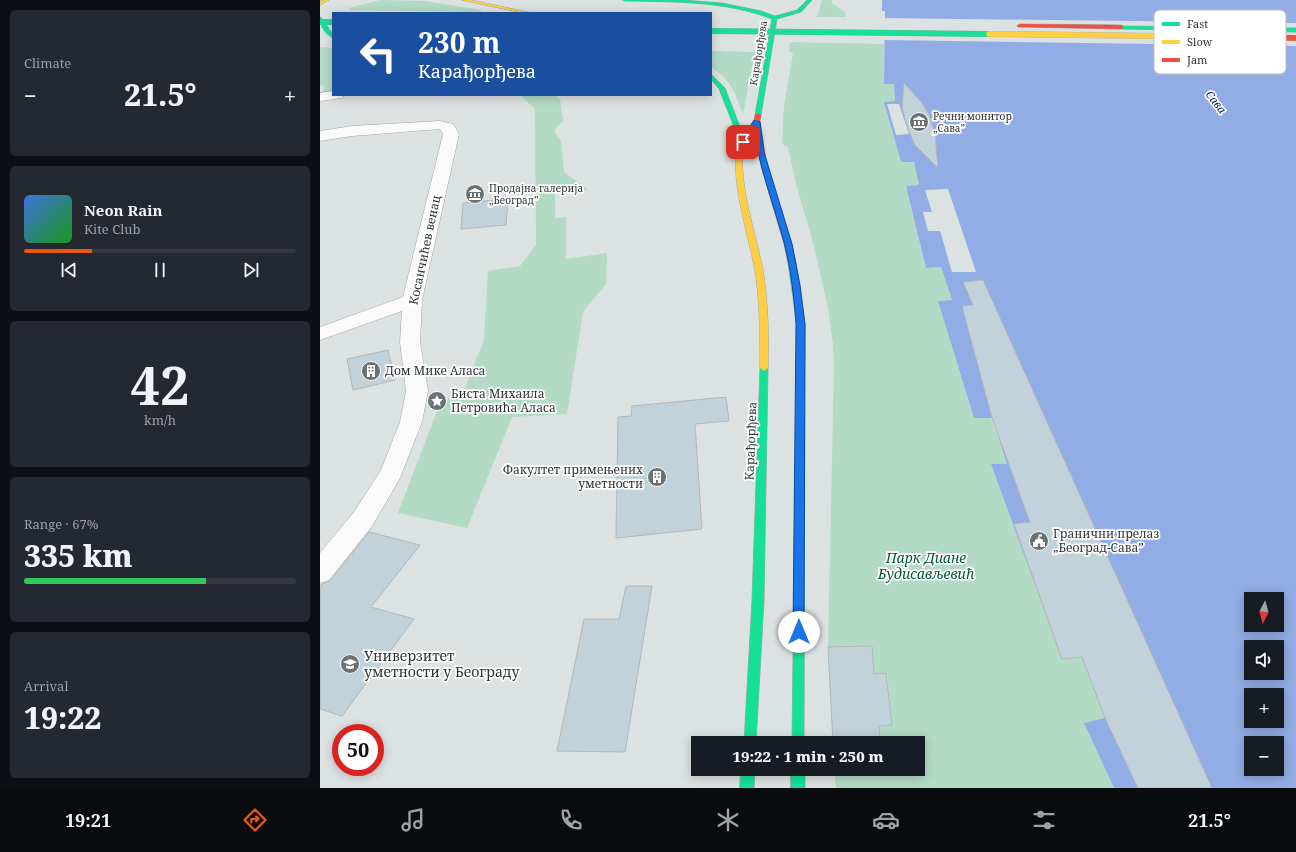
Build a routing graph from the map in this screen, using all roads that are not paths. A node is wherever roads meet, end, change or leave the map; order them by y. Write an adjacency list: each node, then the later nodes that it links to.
1 (327, 0): 9 (main road)
2 (464, 0): 10 (main road)
3 (613, 0): 11 (main road)
4 (625, 0): 5 (main road, Карађорђева)
5 (642, 0): 6 (main road, Карађорђева)
6 (652, 0): 7 (main road, Карађорђева); 11 (main road)
7 (701, 0): 15 (main road, Карађорђева)
8 (810, 0): 15 (main road)
9 (320, 4)
10 (525, 12)
11 (656, 12)
12 (320, 13): 13 (main road)
13 (332, 13)
14 (320, 18): 23 (main road)
15 (775, 18): 30 (main road, Карађорђева)
16 (320, 22): 17 (main road, bridge)
17 (332, 22)
18 (712, 22): 19 (main road)
19 (1154, 28)
20 (1286, 30): 21 (main road)
21 (1296, 30)
22 (712, 31): 24 (main road, bridge)
23 (332, 35)
24 (1154, 36)
25 (1286, 38): 26 (main road, bridge)
26 (1296, 38)
27 (712, 77): 32 (main road, Карађорђева)
28 (332, 96): 29 (street)
29 (320, 97)
30 (757, 122): 32 (main road, Карађорђева); 37 (main road, Карађорђева)
31 (320, 136): 33 (street, Косанчићев венац)
32 (743, 142): 36 (main road, Карађорђева)
33 (412, 300): 34 (street); 35 (street, Косанчићев венац)
34 (320, 334)
35 (320, 572)
36 (750, 736)
37 (798, 736)
38 (748, 776): 40 (main road)
39 (798, 776): 41 (main road)
40 (747, 788)
41 (798, 788)

